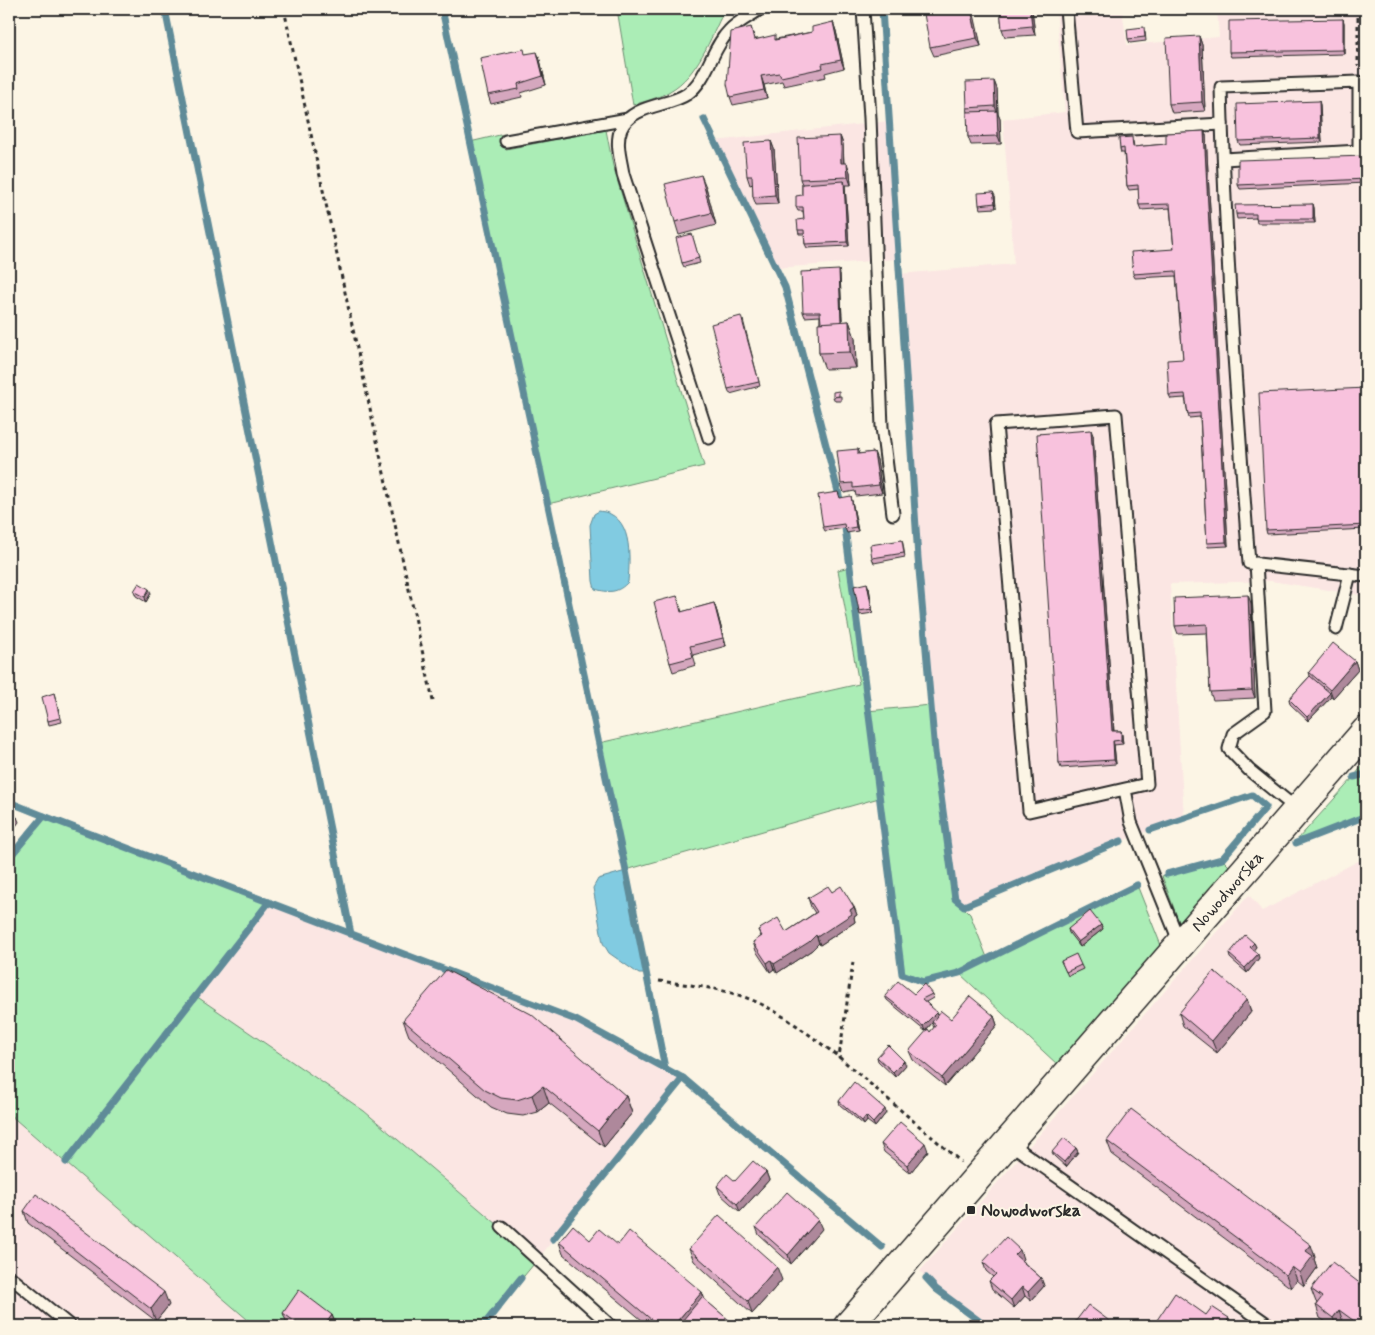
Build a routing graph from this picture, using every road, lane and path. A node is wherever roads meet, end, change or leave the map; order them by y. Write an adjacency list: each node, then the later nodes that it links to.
1 (284, 9): 17 (path)
2 (760, 9): 7 (lane)
3 (863, 9): 12 (lane)
4 (1066, 9): 8 (lane)
5 (1358, 9): 6 (path)
6 (1359, 82): 8 (lane); 10 (lane)
7 (628, 119): 9 (lane); 11 (lane)
8 (1222, 124): 10 (lane)
9 (506, 141)
10 (1224, 159): 13 (lane)
11 (709, 438)
12 (893, 514)
13 (1256, 563): 14 (lane); 20 (lane)
14 (1350, 574): 15 (lane); 16 (lane)
15 (1366, 576)
16 (1336, 629)
17 (433, 701)
18 (1366, 731): 20 (street, Nowodworska)
19 (1125, 789): 19 (lane); 21 (lane)
20 (1298, 810): 21 (street, Nowodworska)
21 (1182, 942): 25 (street, Nowodworska)
22 (853, 962): 24 (path)
23 (659, 981): 24 (path)
24 (839, 1057): 26 (path)
25 (1008, 1142): 26 (street, Nowodworska); 32 (lane)
26 (978, 1176): 31 (street, Nowodworska)
27 (502, 1227): 30 (lane)
28 (9, 1276): 29 (lane)
29 (70, 1326)
30 (612, 1326)
31 (848, 1326)
32 (1270, 1326)

